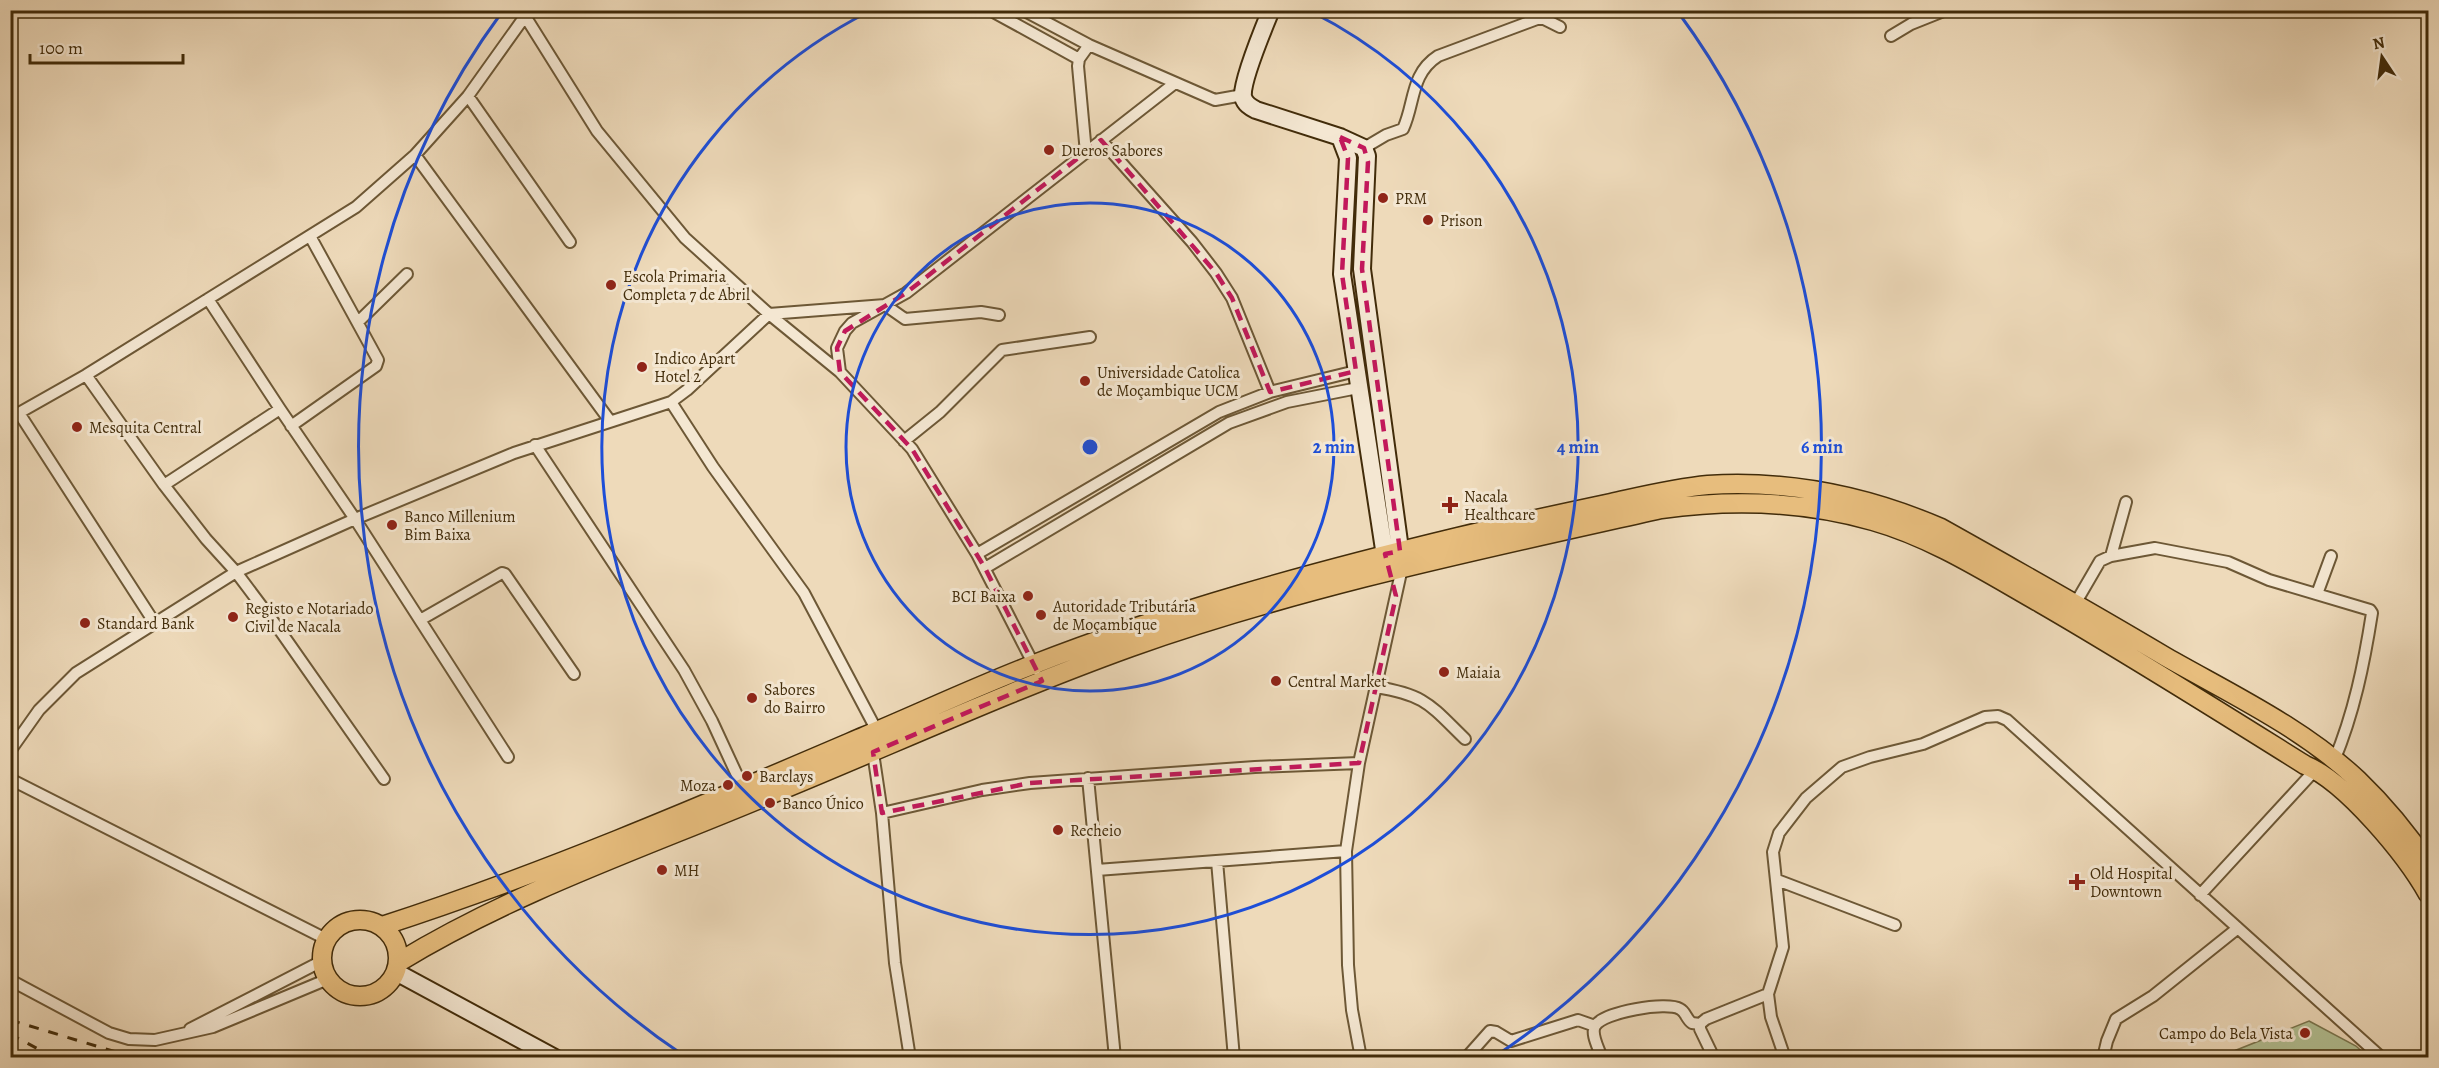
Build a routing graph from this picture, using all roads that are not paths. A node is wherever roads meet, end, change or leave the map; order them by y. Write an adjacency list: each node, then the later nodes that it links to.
1 (990, 10): 9 (street)
2 (1023, 10): 8 (street)
3 (1270, 10): 11 (street)
4 (1946, 10): 7 (street)
5 (527, 14): 12 (street); 23 (street)
6 (1560, 27): 15 (street)
7 (1891, 36)
8 (1089, 45): 9 (street); 10 (street)
9 (1079, 59): 16 (street)
10 (1175, 83): 11 (street); 14 (street)
11 (1243, 95): 13 (street)
12 (468, 96): 17 (street); 19 (street)
13 (1340, 137): 15 (street); 29 (street)
14 (1101, 140): 16 (street); 30 (street)
15 (1364, 148): 44 (street)
16 (1086, 153): 22 (street)
17 (415, 155): 18 (street); 34 (street)
18 (310, 236): 21 (street); 25 (street)
19 (570, 242)
20 (407, 274): 25 (street)
21 (208, 299): 28 (street); 32 (street)
22 (885, 305): 23 (street); 24 (street); 27 (street)
23 (769, 314): 27 (street); 31 (street)
24 (999, 315)
25 (358, 322): 35 (street)
26 (1090, 337): 36 (street)
27 (840, 372): 36 (street)
28 (86, 375): 33 (street); 38 (street)
29 (1357, 380): 30 (street); 44 (street); 45 (street)
30 (1270, 392): 41 (street)
31 (670, 402): 34 (street); 54 (street)
32 (280, 409): 35 (street); 38 (street)
33 (15, 416): 50 (street)
34 (610, 421): 37 (street)
35 (291, 426): 40 (street)
36 (904, 441): 41 (street)
37 (535, 445): 40 (street); 64 (street)
38 (164, 485): 46 (street)
39 (2126, 502): 42 (street)
40 (355, 519): 46 (street); 49 (street)
41 (977, 554): 45 (street)
42 (2111, 556): 47 (street); 48 (street)
43 (2331, 556): 47 (street)
44 (1394, 561): 48 (main road); 51 (main road); 53 (street); 60 (main road)
45 (985, 568): 51 (street)
46 (236, 572): 50 (street); 63 (street)
47 (2317, 594): 58 (street)
48 (2075, 604): 58 (main road)
49 (420, 620): 52 (street); 57 (street)
50 (154, 622): 56 (street)
51 (1038, 672): 54 (main road)
52 (574, 674)
53 (1376, 687): 55 (street); 59 (street)
54 (874, 739): 64 (main road); 65 (street); 67 (main road)
55 (1465, 739)
56 (10, 751)
57 (508, 757)
58 (2334, 761): 69 (main road)
59 (1359, 763): 61 (street); 66 (street)
60 (2316, 769): 72 (main road); 73 (street)
61 (1088, 778): 65 (street); 70 (street)
62 (10, 779): 77 (street)
63 (384, 779)
64 (743, 788): 67 (main road)
65 (882, 813): 88 (street)
66 (1346, 851): 68 (street); 91 (street)
67 (596, 856): 75 (main road); 79 (main road)
68 (1217, 861): 70 (street); 90 (street)
69 (2428, 864)
70 (1096, 870): 89 (street)
71 (1777, 880): 73 (street); 74 (street); 82 (street)
72 (2428, 894)
73 (2200, 895): 76 (street)
74 (1895, 925)
75 (382, 926): 77 (main road); 79 (main road)
76 (2238, 928): 95 (street); 96 (street)
77 (326, 939): 78 (main road)
78 (322, 960): 80 (main road); 85 (street)
79 (397, 967): 80 (main road); 87 (street)
80 (328, 979): 85 (street)
81 (10, 980): 85 (street)
82 (1768, 994): 83 (street); 94 (street)
83 (1700, 1024): 84 (street); 93 (street)
84 (1595, 1026): 86 (street); 92 (street)
85 (176, 1036)
86 (1600, 1053)
87 (555, 1058)
88 (910, 1058)
89 (1115, 1058)
90 (1234, 1058)
91 (1361, 1058)
92 (1466, 1058)
93 (1714, 1058)
94 (1785, 1058)
95 (2103, 1058)
96 (2382, 1058)

